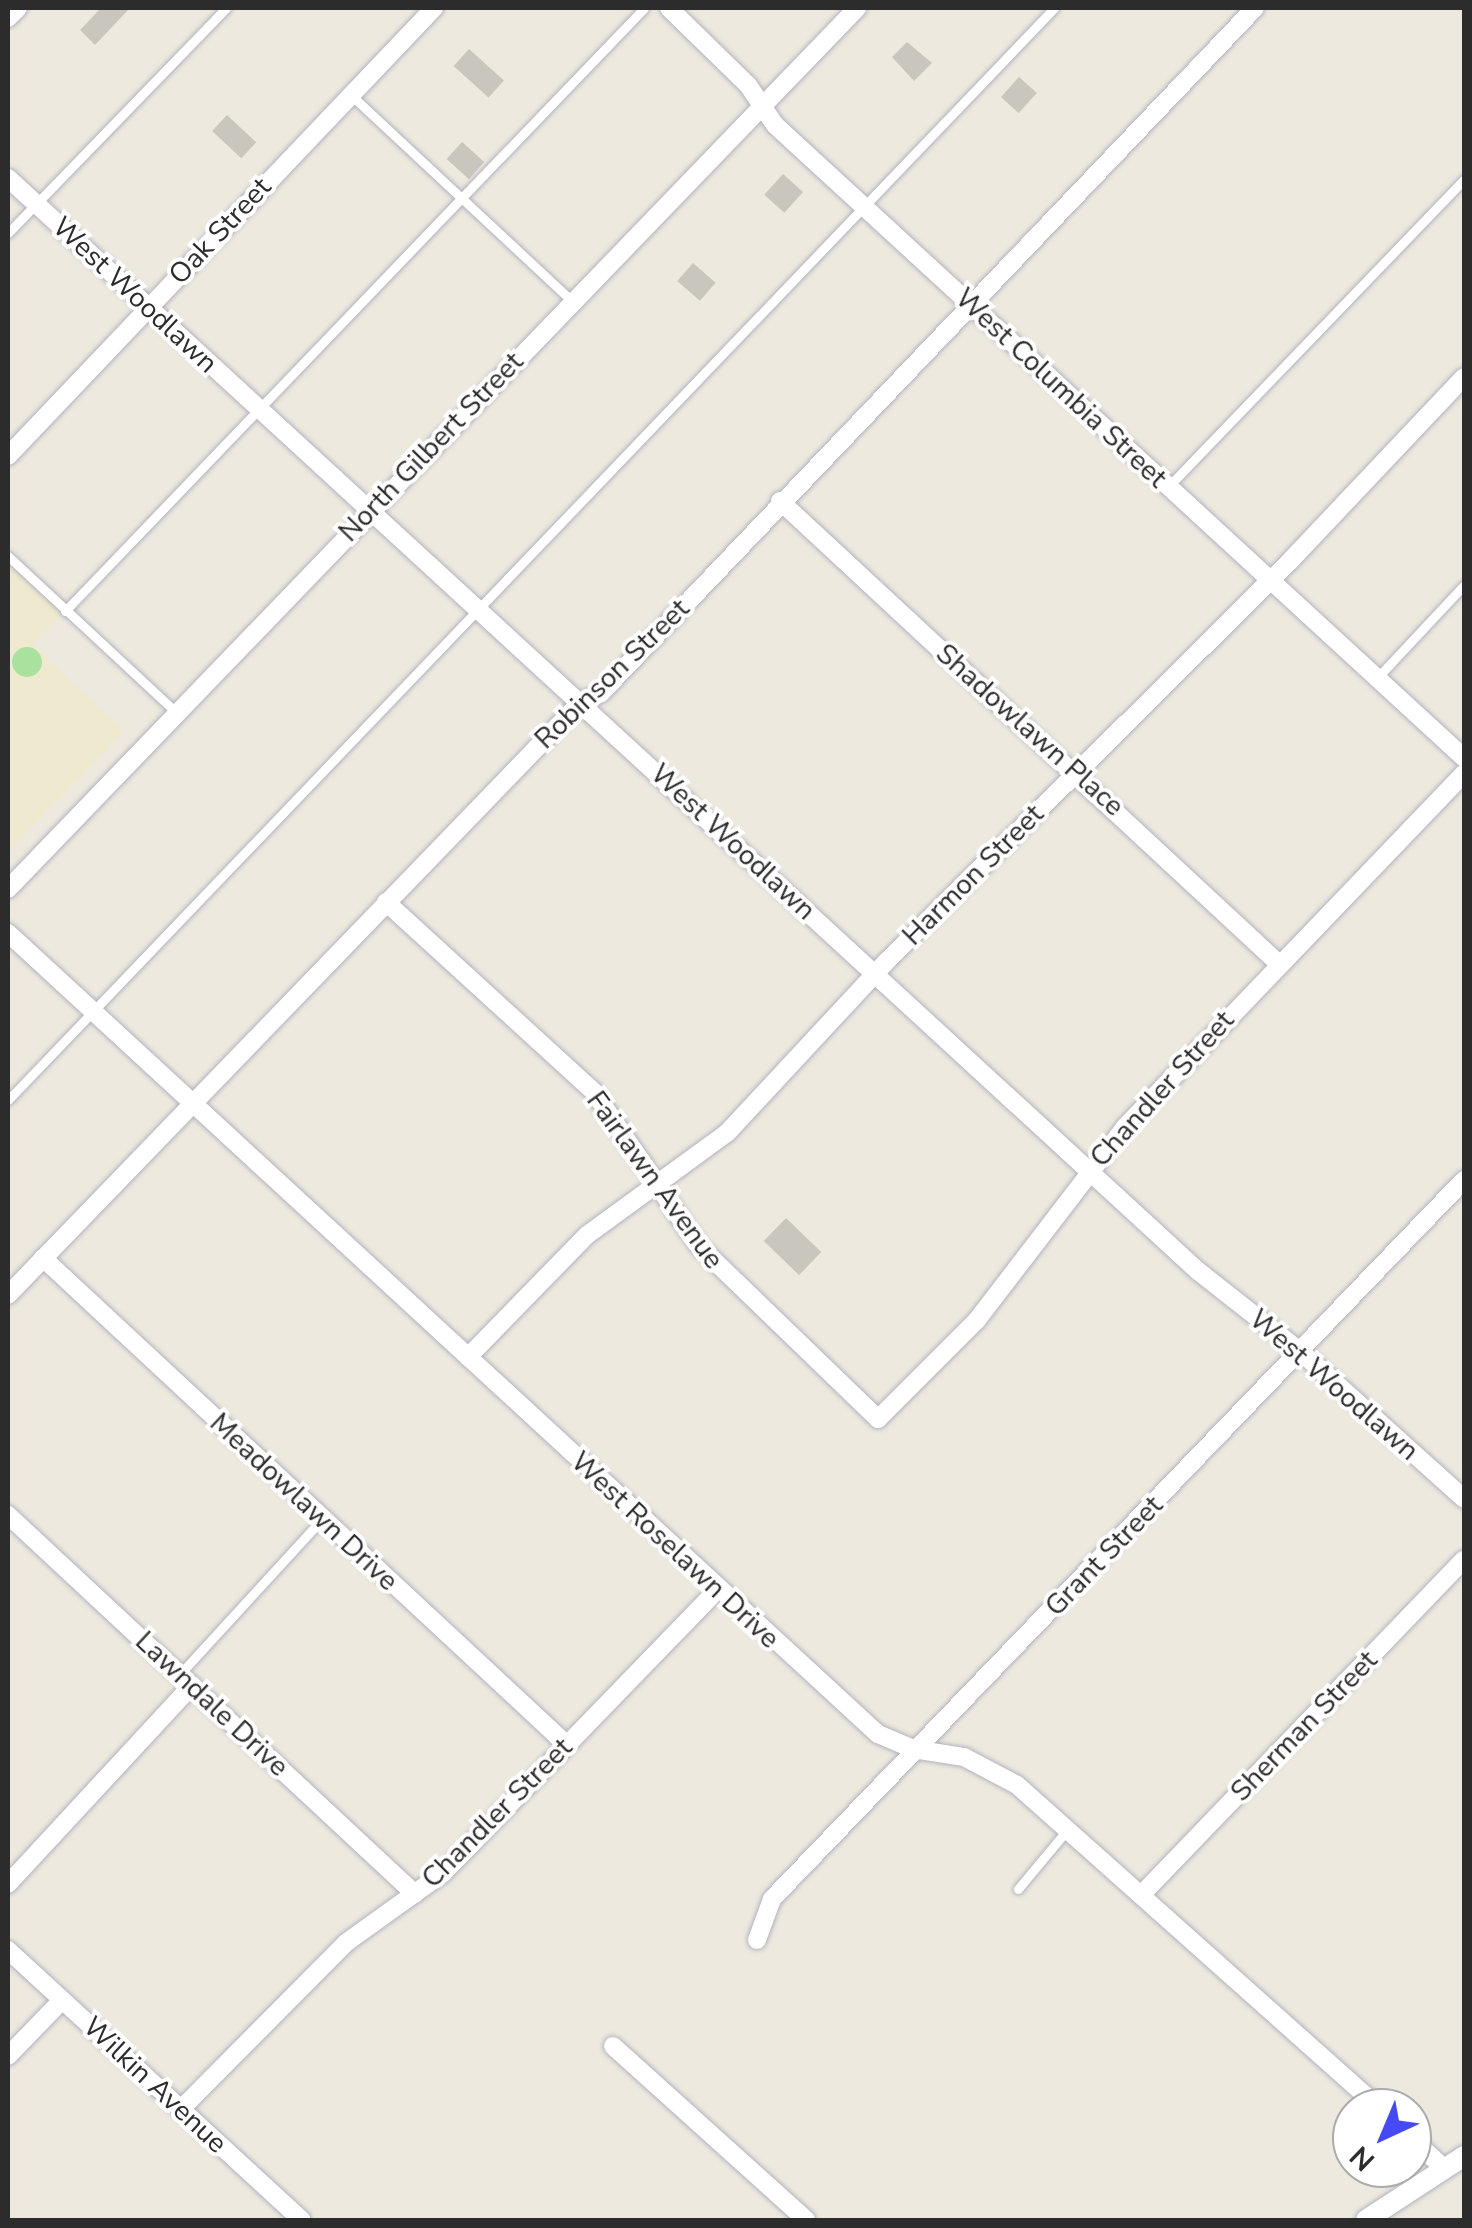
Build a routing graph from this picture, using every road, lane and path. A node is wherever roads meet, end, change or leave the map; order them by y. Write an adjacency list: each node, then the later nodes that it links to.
1 (18, 8): 9 (street)
2 (226, 8): 15 (lane)
3 (434, 8): 10 (street, Oak Street)
4 (644, 8): 14 (lane)
5 (669, 8): 11 (street, West Columbia Street)
6 (857, 8): 11 (street, North Gilbert Street)
7 (1054, 8): 16 (lane)
8 (1255, 8): 19 (street, Robinson Street)
9 (8, 18)
10 (350, 94): 14 (lane); 20 (street, Oak Street)
11 (762, 106): 16 (street, West Columbia Street); 18 (street, North Gilbert Street)
12 (8, 178): 15 (street, West Woodlawn)
13 (1464, 178): 24 (lane)
14 (459, 198): 18 (lane); 22 (lane)
15 (36, 204): 17 (lane); 20 (street, West Woodlawn)
16 (863, 207): 19 (street, West Columbia Street); 30 (lane)
17 (8, 233)
18 (572, 301): 26 (street, North Gilbert Street)
19 (968, 304): 24 (street, West Columbia Street); 25 (street, Robinson Street)
20 (148, 308): 22 (street, West Woodlawn); 23 (street, Oak Street)
21 (1464, 377): 28 (street, Harmon Street)
22 (258, 408): 26 (street, West Woodlawn); 31 (lane)
23 (8, 456)
24 (1168, 487): 28 (street, West Columbia Street)
25 (780, 501): 33 (street, Robinson Street); 36 (street, Shadowlawn Place)
26 (370, 509): 30 (street, West Woodlawn); 34 (street, North Gilbert Street)
27 (8, 556): 31 (lane)
28 (1270, 579): 32 (street, West Columbia Street); 36 (street, Harmon Street)
29 (1464, 585): 32 (lane)
30 (478, 610): 33 (street, West Woodlawn); 43 (lane)
31 (64, 611): 34 (lane)
32 (1378, 678): 35 (street, West Columbia Street)
33 (581, 702): 39 (street, Robinson Street); 42 (street, West Woodlawn)
34 (176, 712): 38 (street, North Gilbert Street)
35 (1464, 758)
36 (1077, 771): 41 (street, Shadowlawn Place); 42 (street, Harmon Street)
37 (1464, 773): 41 (street, Chandler Street)
38 (8, 889)
39 (386, 902): 45 (street, Robinson Street); 48 (street, Fairlawn Avenue)
40 (8, 934): 43 (street, West Roselawn Drive)
41 (1278, 962): 46 (street, Chandler Street)
42 (877, 974): 46 (street, West Woodlawn); 48 (street, Harmon Street)
43 (92, 1011): 44 (lane); 45 (street, West Roselawn Drive)
44 (8, 1100)
45 (190, 1104): 49 (street, Robinson Street); 52 (street, West Roselawn Drive)
46 (1088, 1171): 51 (street, West Woodlawn); 53 (street, Chandler Street)
47 (1464, 1180): 51 (street, Grant Street)
48 (658, 1184): 52 (street, Harmon Street); 53 (street, Fairlawn Avenue)
49 (43, 1258): 50 (street, Robinson Street); 56 (street, Meadowlawn Drive)
50 (8, 1295)
51 (1301, 1352): 54 (street, West Woodlawn); 61 (street, Grant Street)
52 (468, 1356): 58 (street, West Roselawn Drive)
53 (878, 1420)
54 (1464, 1499)
55 (8, 1515): 59 (street, Lawndale Drive)
56 (322, 1519): 59 (lane); 60 (street, Meadowlawn Drive)
57 (1464, 1560): 65 (street, Sherman Street)
58 (717, 1590): 60 (street, Chandler Street); 61 (street, West Roselawn Drive)
59 (186, 1680): 63 (street); 66 (street, Lawndale Drive)
60 (566, 1744): 66 (street, Chandler Street)
61 (913, 1749): 62 (street, West Roselawn Drive); 67 (street, Grant Street)
62 (1069, 1828): 64 (lane); 65 (street, West Roselawn Drive)
63 (8, 1884)
64 (1018, 1889)
65 (1144, 1892): 72 (street, West Roselawn Drive)
66 (415, 1894): 73 (street, Chandler Street)
67 (756, 1940)
68 (8, 1950): 69 (street, Wilkin Avenue)
69 (62, 2000): 71 (street); 73 (street, Wilkin Avenue)
70 (613, 2046): 79 (street)
71 (8, 2056)
72 (1357, 2088)
73 (181, 2108): 78 (street, Wilkin Avenue)
74 (1464, 2156): 76 (street)
75 (1432, 2157): 76 (street)
76 (1445, 2169): 77 (street)
77 (1389, 2214): 80 (street)
78 (302, 2220)
79 (806, 2220)
80 (1366, 2220)

